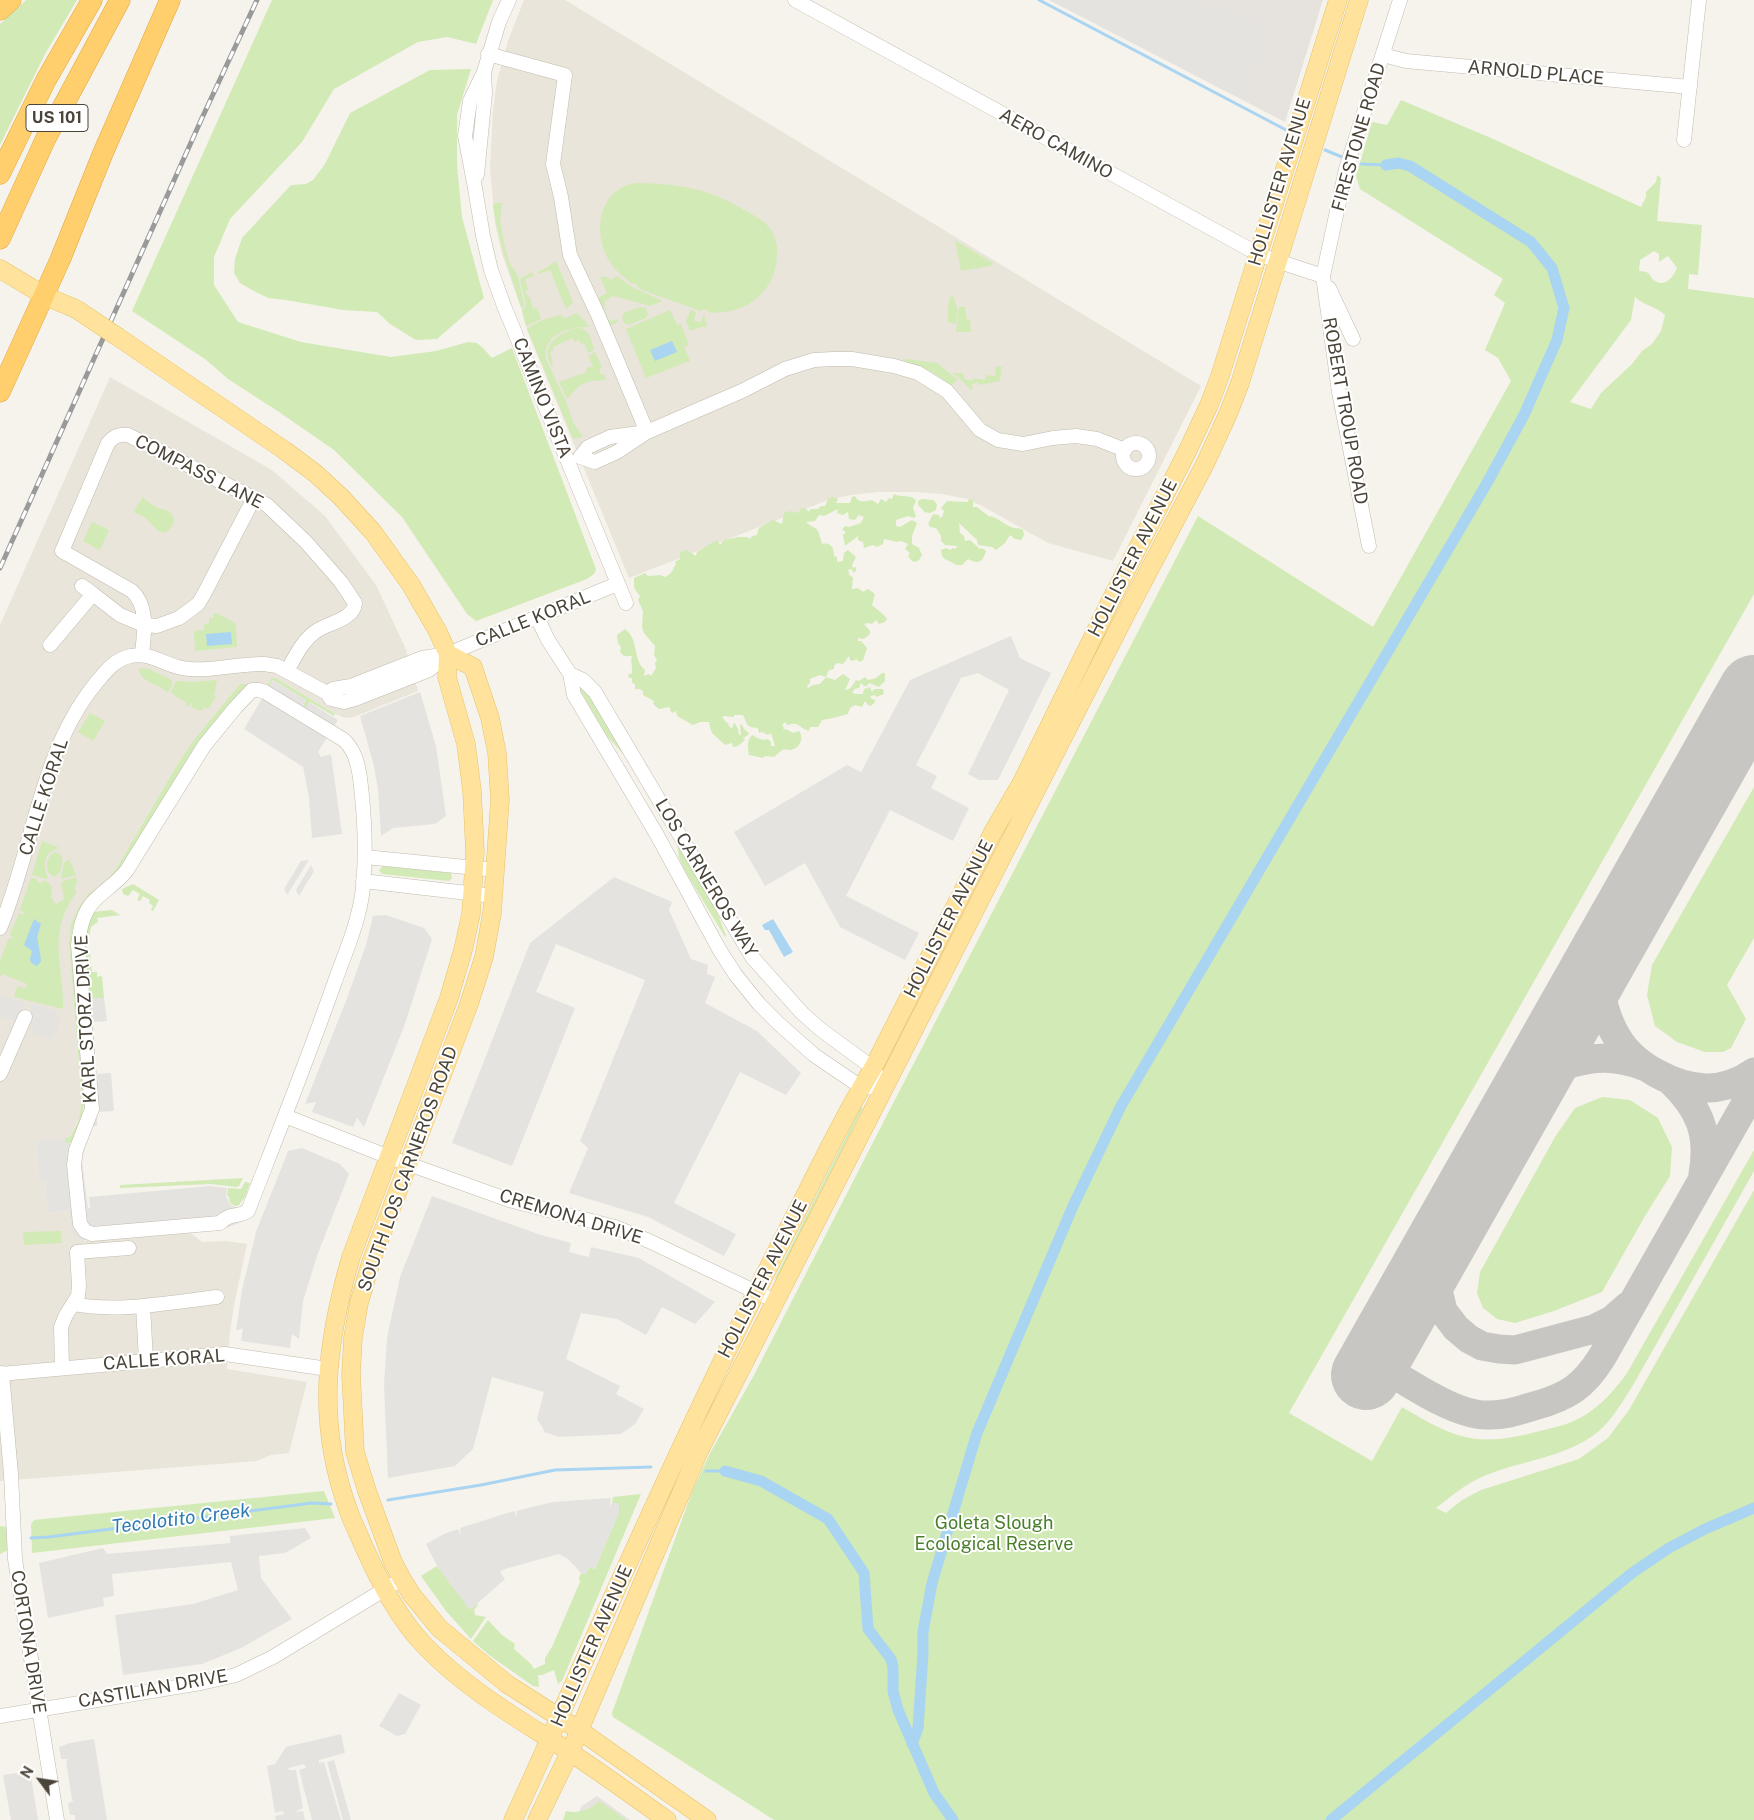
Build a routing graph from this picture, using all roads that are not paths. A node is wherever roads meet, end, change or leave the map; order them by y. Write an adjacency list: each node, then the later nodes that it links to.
1 (11, 0): 11 (highway)
2 (92, 0): 16 (highway, US 101)
3 (120, 0): 17 (highway, US 101)
4 (170, 0): 22 (highway)
5 (509, 0): 12 (street, CAMINO VISTA)
6 (795, 0): 18 (street, AERO CAMINO)
7 (1338, 0): 18 (main road, HOLLISTER AVENUE)
8 (1359, 0): 19 (main road, HOLLISTER AVENUE)
9 (1400, 0): 13 (street, FIRESTONE ROAD)
10 (1699, 0): 14 (street)
11 (0, 10)
12 (488, 54): 25 (street); 27 (street, CAMINO VISTA)
13 (1383, 55): 14 (street, ARNOLD PLACE); 21 (street, FIRESTONE ROAD)
14 (1690, 87): 15 (street)
15 (1684, 140)
16 (0, 174)
17 (0, 240)
18 (1258, 254): 19 (street, AERO CAMINO); 49 (main road, HOLLISTER AVENUE)
19 (1277, 262): 21 (street, AERO CAMINO); 52 (main road, HOLLISTER AVENUE)
20 (0, 269): 22 (main road, SOUTH LOS CARNEROS ROAD)
21 (1324, 276): 23 (street); 29 (street, ROBERT TROUP ROAD)
22 (45, 296): 24 (highway); 36 (main road, SOUTH LOS CARNEROS ROAD, bridge)
23 (1353, 339)
24 (0, 392)
25 (647, 432): 26 (street); 27 (street)
26 (1125, 450)
27 (574, 460): 30 (street, CAMINO VISTA)
28 (254, 498): 33 (street); 33 (street, COMPASS LANE); 37 (street, COMPASS LANE)
29 (1369, 546)
30 (617, 584): 31 (street, CAMINO VISTA); 32 (street, CALLE KORAL)
31 (626, 603)
32 (537, 617): 36 (street, CALLE KORAL); 38 (street, LOS CARNEROS WAY)
33 (144, 626): 34 (street); 35 (street)
34 (50, 645)
35 (142, 654): 37 (street, CALLE KORAL); 47 (street, CALLE KORAL)
36 (448, 654): 37 (street, CALLE KORAL); 42 (main road, SOUTH LOS CARNEROS ROAD); 43 (main road, SOUTH LOS CARNEROS ROAD)
37 (286, 671)
38 (570, 674): 39 (street, LOS CARNEROS WAY); 40 (street, LOS CARNEROS WAY)
39 (675, 824): 40 (street); 49 (street, LOS CARNEROS WAY)
40 (657, 835): 51 (street, LOS CARNEROS WAY)
41 (365, 857): 42 (street); 44 (street, KARL STORZ DRIVE); 53 (street, KARL STORZ DRIVE)
42 (475, 868): 43 (street); 45 (main road, SOUTH LOS CARNEROS ROAD)
43 (496, 870): 46 (main road, SOUTH LOS CARNEROS ROAD)
44 (364, 881): 45 (street); 53 (street, KARL STORZ DRIVE)
45 (473, 894): 46 (street); 54 (main road, SOUTH LOS CARNEROS ROAD)
46 (494, 896): 55 (main road, SOUTH LOS CARNEROS ROAD)
47 (0, 928)
48 (25, 1016): 50 (street)
49 (873, 1068): 51 (main road, HOLLISTER AVENUE); 52 (street, LOS CARNEROS WAY)
50 (0, 1074)
51 (861, 1087): 52 (street); 57 (main road, HOLLISTER AVENUE)
52 (885, 1088): 59 (main road, HOLLISTER AVENUE)
53 (285, 1116): 54 (street, CREMONA DRIVE)
54 (389, 1157): 55 (street, CREMONA DRIVE); 64 (main road, SOUTH LOS CARNEROS ROAD)
55 (409, 1164): 57 (street, CREMONA DRIVE); 66 (main road, SOUTH LOS CARNEROS ROAD)
56 (129, 1248): 60 (street)
57 (756, 1293): 59 (street, CREMONA DRIVE); 70 (main road, HOLLISTER AVENUE)
58 (218, 1297): 61 (street)
59 (775, 1301): 71 (main road, HOLLISTER AVENUE)
60 (74, 1304): 61 (street); 63 (street)
61 (143, 1306): 62 (street)
62 (146, 1360): 63 (street, CALLE KORAL); 64 (street, CALLE KORAL)
63 (62, 1368): 65 (street, CALLE KORAL)
64 (328, 1369): 67 (main road, SOUTH LOS CARNEROS ROAD)
65 (1, 1374): 68 (street, CORTONA DRIVE)
66 (402, 1579): 67 (street, CASTILIAN DRIVE); 70 (main road, SOUTH LOS CARNEROS ROAD)
67 (384, 1589): 68 (street, CASTILIAN DRIVE); 72 (main road, SOUTH LOS CARNEROS ROAD)
68 (38, 1709): 69 (street, CASTILIAN DRIVE); 74 (street, CORTONA DRIVE)
69 (0, 1716)
70 (560, 1718): 71 (main road, SOUTH LOS CARNEROS ROAD); 72 (main road, HOLLISTER AVENUE)
71 (579, 1730): 73 (main road, HOLLISTER AVENUE); 78 (main road, SOUTH LOS CARNEROS ROAD)
72 (551, 1740): 73 (main road, SOUTH LOS CARNEROS ROAD); 75 (main road, HOLLISTER AVENUE)
73 (570, 1752): 76 (main road, HOLLISTER AVENUE); 77 (main road, SOUTH LOS CARNEROS ROAD)
74 (56, 1820)
75 (513, 1820)
76 (537, 1820)
77 (667, 1820)
78 (707, 1820)

